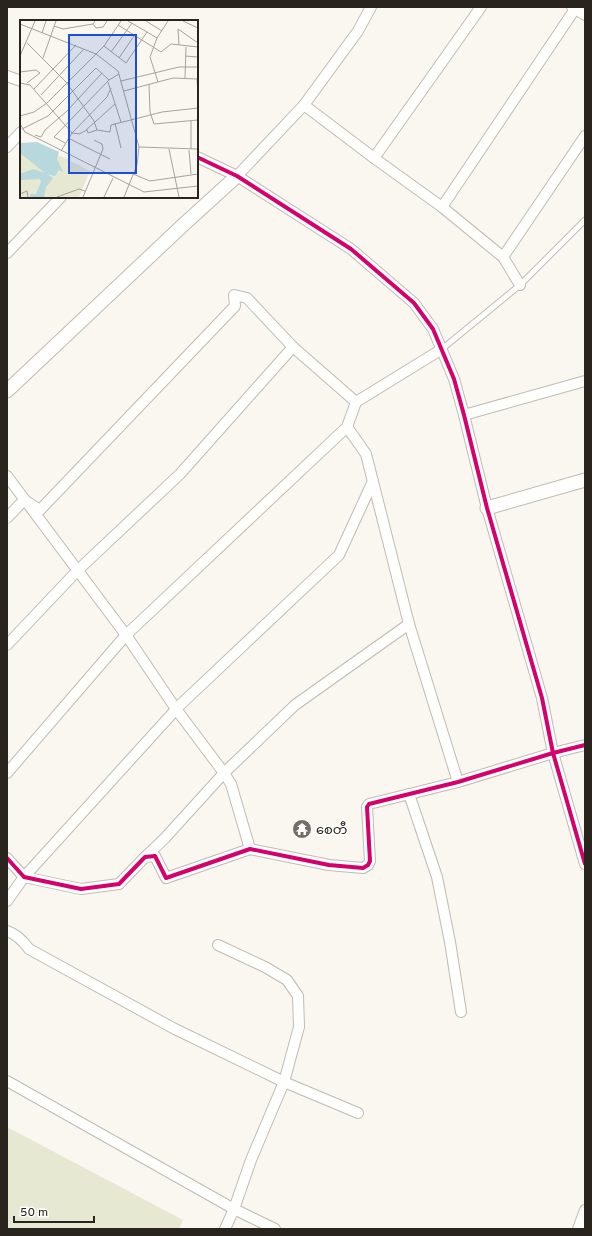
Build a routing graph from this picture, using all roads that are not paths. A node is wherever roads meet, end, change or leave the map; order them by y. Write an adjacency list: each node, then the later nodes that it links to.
1 (371, 7): 7 (street)
2 (481, 7): 12 (street)
3 (574, 8): 4 (street); 15 (street)
4 (585, 15)
5 (7, 76): 6 (street)
6 (20, 81)
7 (304, 105): 12 (street); 13 (street)
8 (20, 133): 10 (street)
9 (585, 136): 18 (street)
10 (7, 147)
11 (198, 157): 13 (street)
12 (374, 158): 15 (street)
13 (237, 176): 21 (street); 23 (street)
14 (60, 198): 17 (street)
15 (442, 207): 18 (street)
16 (585, 220): 19 (lane)
17 (7, 253)
18 (503, 257): 19 (street)
19 (520, 285): 21 (lane)
20 (293, 347): 24 (street); 30 (street); 33 (street)
21 (442, 349): 24 (street); 25 (street)
22 (585, 381): 25 (street)
23 (7, 391)
24 (356, 402): 26 (street)
25 (464, 415): 31 (street)
26 (347, 427): 29 (street); 35 (street)
27 (7, 476): 30 (street)
28 (585, 480): 31 (street)
29 (373, 481): 34 (street); 37 (street)
30 (24, 500): 32 (street); 33 (street)
31 (487, 508): 39 (street)
32 (7, 518)
33 (77, 571): 35 (street); 36 (street)
34 (408, 624): 40 (street); 42 (street)
35 (126, 635): 37 (street); 41 (street)
36 (7, 645)
37 (176, 709): 40 (street); 48 (street)
38 (585, 745): 39 (street)
39 (553, 753): 42 (street); 47 (street)
40 (224, 773): 44 (street); 45 (street)
41 (7, 774)
42 (458, 782): 43 (street)
43 (408, 794): 44 (street); 52 (street)
44 (250, 849): 45 (street)
45 (145, 857): 48 (street)
46 (7, 858): 48 (street)
47 (585, 864)
48 (24, 877): 49 (street)
49 (7, 901)
50 (7, 931): 54 (street)
51 (218, 945): 54 (street)
52 (461, 1012)
53 (7, 1081): 56 (street)
54 (284, 1082): 55 (street); 56 (street)
55 (358, 1113)
56 (234, 1209): 58 (street); 59 (street)
57 (585, 1210): 60 (street)
58 (225, 1229)
59 (275, 1229)
60 (578, 1229)

